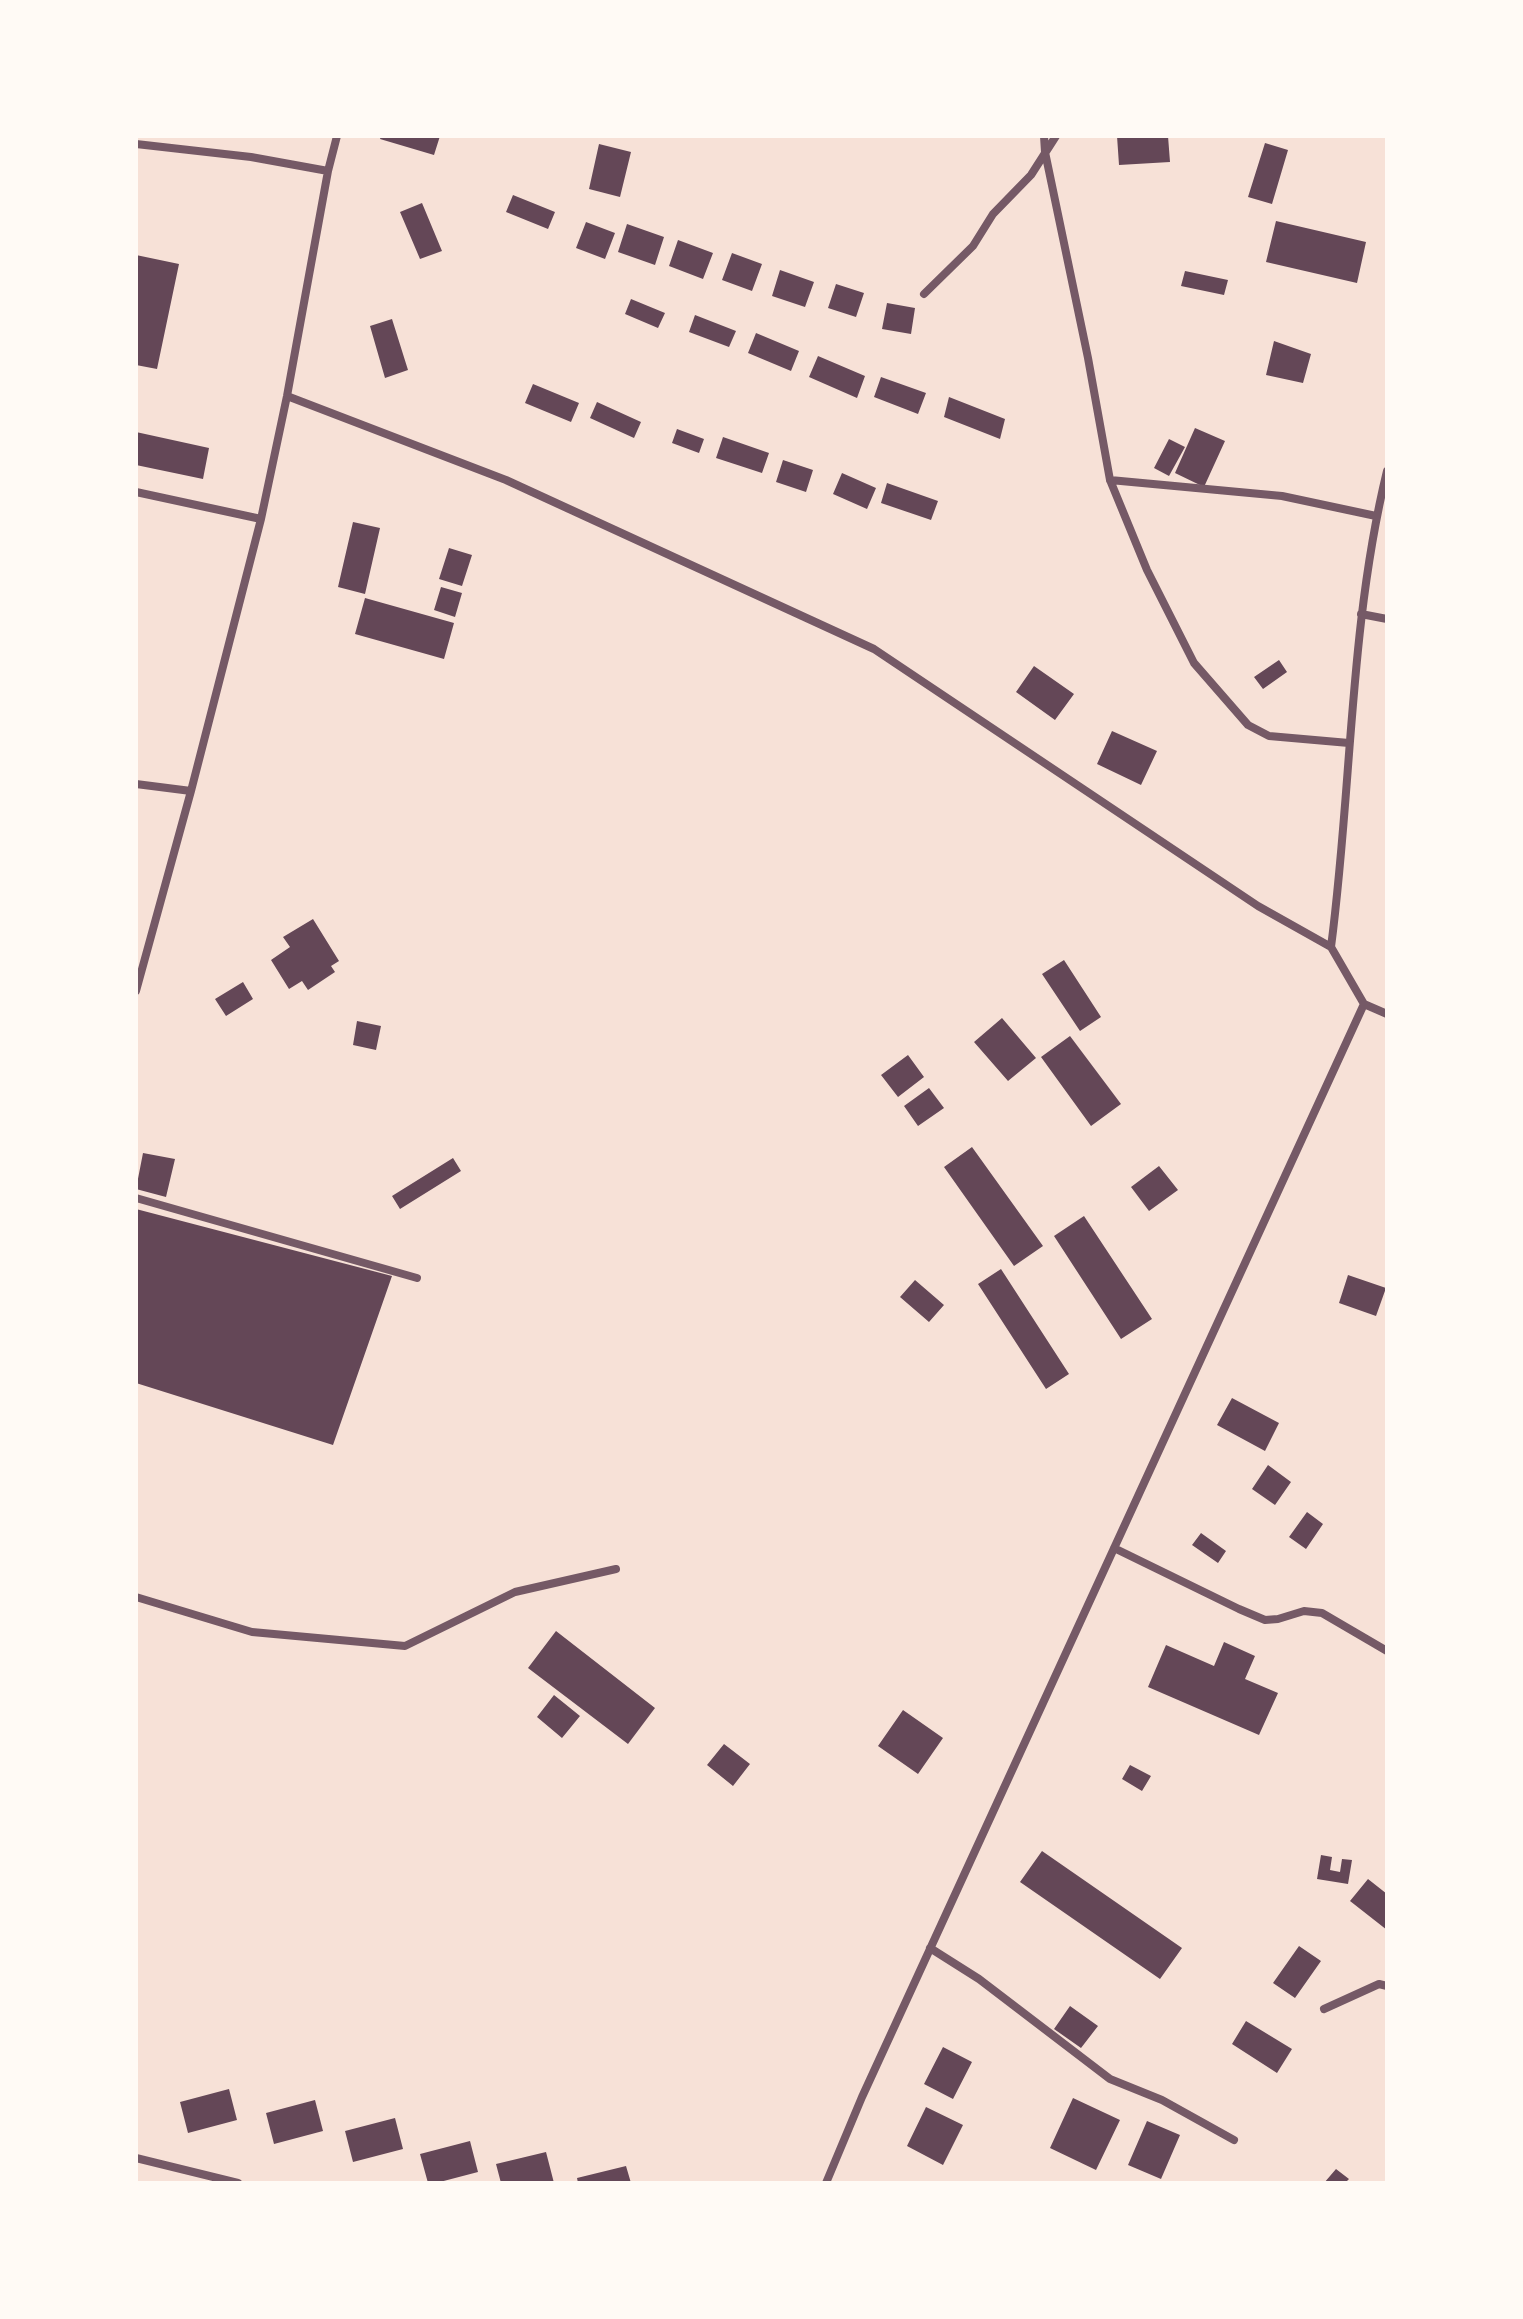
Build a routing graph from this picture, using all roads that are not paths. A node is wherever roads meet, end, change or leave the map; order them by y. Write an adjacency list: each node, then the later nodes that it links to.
1 (337, 136): 6 (street)
2 (1044, 136): 5 (street)
3 (1056, 136): 5 (street)
4 (136, 144): 6 (street)
5 (1045, 152): 7 (street); 10 (street)
6 (328, 171): 8 (street)
7 (924, 294)
8 (287, 396): 13 (street); 19 (street)
9 (1387, 471): 12 (street)
10 (1110, 480): 12 (street); 16 (street)
11 (136, 492): 13 (street)
12 (1376, 516): 14 (street)
13 (261, 519): 18 (street)
14 (1361, 614): 15 (street); 16 (street)
15 (1387, 619)
16 (1349, 743): 19 (street)
17 (136, 784): 18 (street)
18 (191, 791): 20 (street)
19 (1331, 947): 21 (street)
20 (136, 991)
21 (1364, 1004): 22 (street); 25 (street)
22 (1387, 1014)
23 (136, 1198): 24 (street)
24 (417, 1278)
25 (1114, 1548): 28 (street); 29 (street)
26 (616, 1569): 27 (street)
27 (136, 1597)
28 (1387, 1651)
29 (930, 1948): 32 (street); 35 (street)
30 (1387, 1986): 31 (street)
31 (1324, 2009)
32 (1234, 2140)
33 (136, 2158): 34 (street)
34 (238, 2183)
35 (826, 2183)

